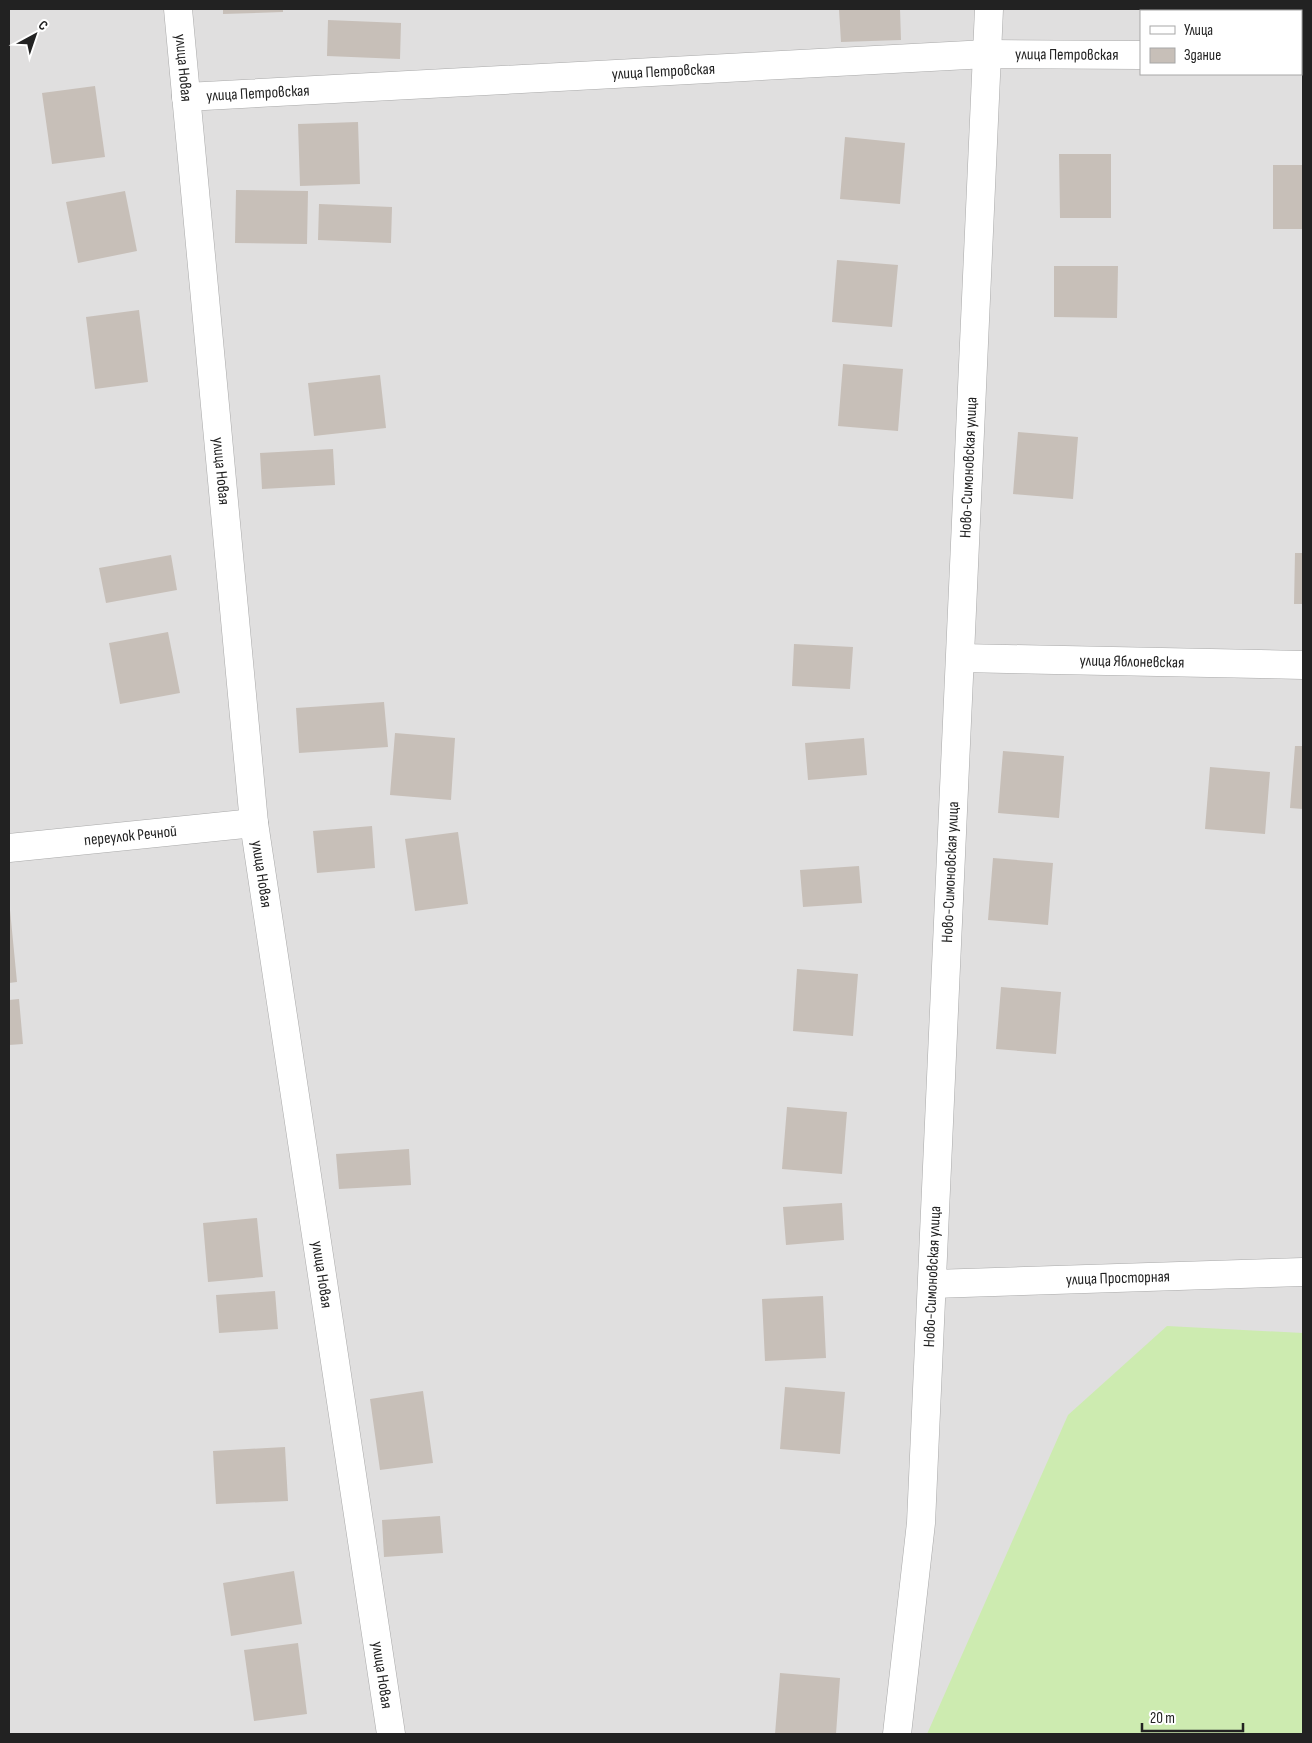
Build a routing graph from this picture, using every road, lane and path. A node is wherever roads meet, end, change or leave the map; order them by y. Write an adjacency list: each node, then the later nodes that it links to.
1 (178, 9): 5 (street, улица Новая)
2 (989, 9): 3 (street, Ново-Симоновская улица)
3 (987, 54): 4 (street, улица Петровская); 5 (street, улица Петровская); 6 (street, Ново-Симоновская улица)
4 (1140, 55)
5 (186, 97): 8 (street, улица Новая)
6 (961, 658): 7 (street, улица Яблоневская); 11 (street, Ново-Симоновская улица)
7 (1303, 664)
8 (254, 823): 9 (street, переулок Речной); 12 (street, улица Новая)
9 (9, 848)
10 (1303, 1272): 11 (street, улица Просторная)
11 (933, 1284): 13 (street, Ново-Симоновская улица)
12 (390, 1734)
13 (898, 1734)

